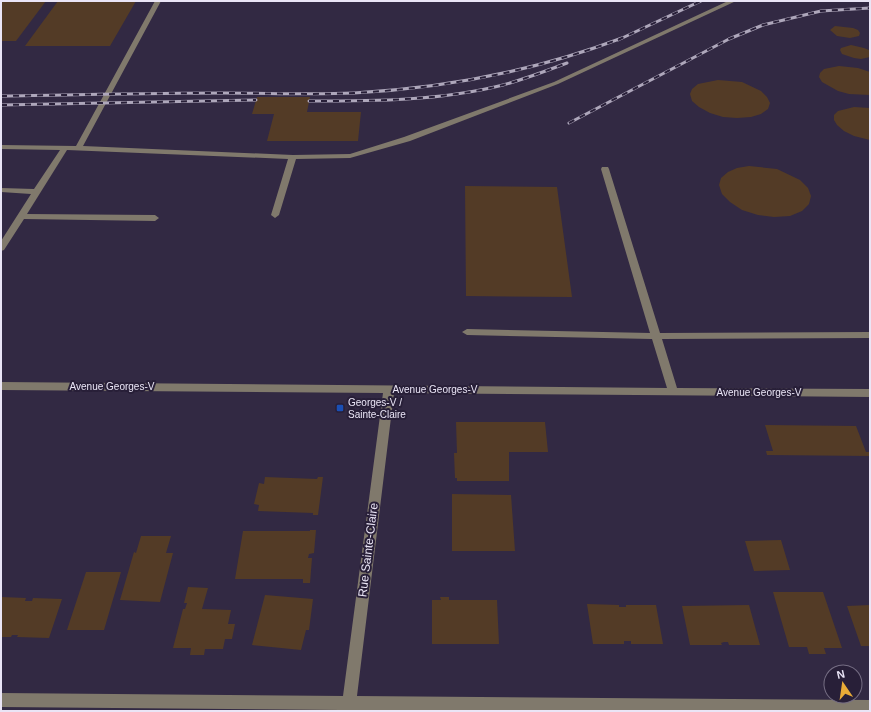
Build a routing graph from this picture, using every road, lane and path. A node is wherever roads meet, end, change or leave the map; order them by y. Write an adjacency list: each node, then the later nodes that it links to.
1 (158, 1): 5 (street)
2 (733, 1): 6 (street)
3 (1, 148): 4 (street)
4 (65, 148): 5 (street); 9 (street)
5 (78, 149): 6 (street)
6 (293, 157): 10 (street)
7 (605, 169): 16 (street)
8 (1, 190): 9 (street)
9 (38, 192): 11 (street)
10 (275, 215)
11 (22, 216): 12 (street); 13 (street)
12 (155, 218)
13 (1, 248)
14 (467, 332): 16 (street)
15 (870, 335): 16 (street)
16 (656, 336): 19 (street)
17 (1, 386): 18 (street, Avenue Georges-V)
18 (389, 389): 19 (street, Avenue Georges-V); 22 (street, Rue Sainte-Claire)
19 (673, 391): 20 (street, Avenue Georges-V)
20 (870, 393)
21 (1, 700): 22 (street)
22 (348, 707): 23 (street)
23 (870, 707)

